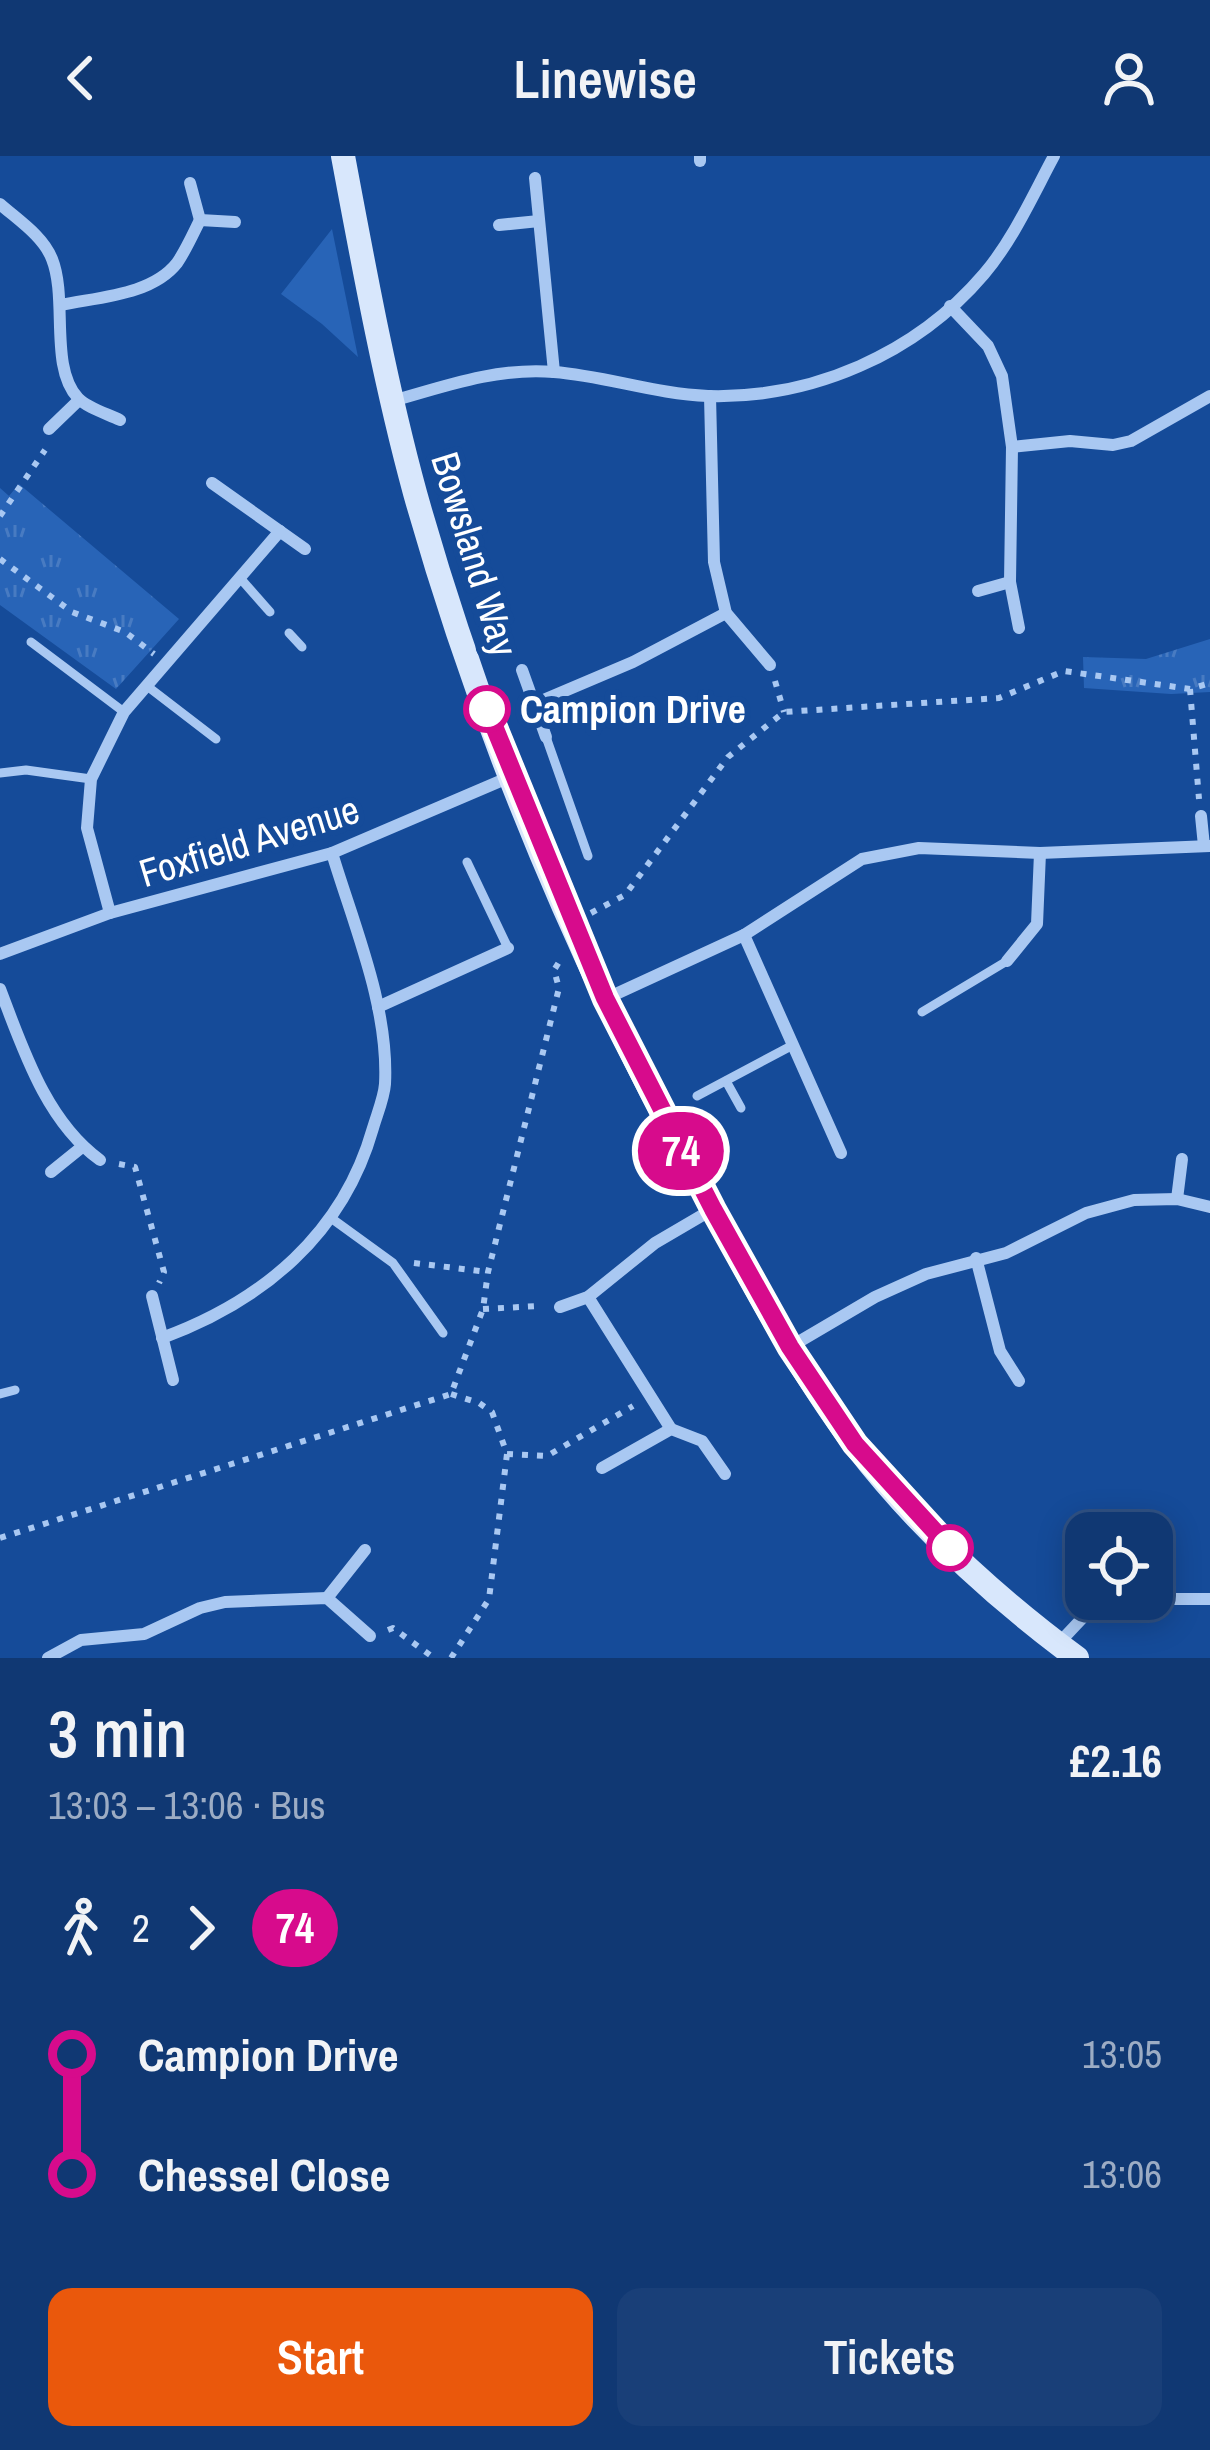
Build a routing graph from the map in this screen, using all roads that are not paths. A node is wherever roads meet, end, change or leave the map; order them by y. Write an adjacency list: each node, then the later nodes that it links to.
1 (343, 156): 16 (street, Bowsland Way)
2 (1054, 156): 11 (street)
3 (535, 178): 7 (street)
4 (190, 183): 6 (street)
5 (0, 204): 10 (street)
6 (200, 220): 8 (street); 10 (street)
7 (538, 221): 9 (street); 12 (street)
8 (236, 222)
9 (499, 225)
10 (61, 305): 14 (street)
11 (950, 306): 13 (street); 19 (street)
12 (554, 372): 13 (street); 16 (street)
13 (710, 396): 27 (street)
14 (79, 400): 17 (street); 18 (street)
15 (1208, 400): 19 (street)
16 (392, 401): 40 (street, Bowsland Way)
17 (120, 420)
18 (49, 429)
19 (1012, 447): 24 (street)
20 (212, 483): 21 (street)
21 (280, 531): 22 (street); 23 (street)
22 (305, 549)
23 (240, 578): 26 (lane); 34 (street)
24 (1010, 582): 25 (street); 28 (street)
25 (978, 591)
26 (270, 612)
27 (726, 613): 32 (street); 35 (street)
28 (1018, 628)
29 (289, 633): 31 (lane)
30 (31, 642): 36 (lane)
31 (302, 647)
32 (770, 664)
33 (522, 670): 35 (street)
34 (147, 686): 36 (street); 38 (lane)
35 (533, 704): 37 (street)
36 (124, 712): 41 (street)
37 (546, 737): 46 (lane)
38 (216, 739)
39 (0, 773): 41 (lane)
40 (512, 776): 44 (street, Foxfield Avenue); 54 (street, Bowsland Way)
41 (91, 779): 48 (street)
42 (1201, 817): 43 (street)
43 (1207, 846): 45 (street)
44 (332, 853): 48 (street, Foxfield Avenue); 55 (street)
45 (1040, 853): 49 (street); 52 (street)
46 (588, 856)
47 (467, 862): 50 (lane)
48 (110, 914): 51 (street, Foxfield Avenue)
49 (744, 935): 54 (street); 57 (street)
50 (508, 948): 55 (street)
51 (0, 954)
52 (1006, 962): 56 (lane)
53 (0, 989): 61 (street)
54 (605, 998): 68 (street, Bowsland Way)
55 (377, 1007): 69 (street)
56 (922, 1012)
57 (793, 1045): 58 (lane); 62 (street)
58 (726, 1081): 59 (lane); 60 (lane)
59 (698, 1096)
60 (741, 1108)
61 (82, 1147): 64 (street); 65 (street)
62 (842, 1153)
63 (1182, 1159): 66 (street)
64 (100, 1160)
65 (51, 1172)
66 (1177, 1199): 67 (street); 70 (street)
67 (1210, 1207)
68 (713, 1209): 72 (street); 76 (street, Bowsland Way)
69 (331, 1218): 74 (lane); 75 (street)
70 (976, 1258): 76 (street); 78 (street)
71 (152, 1297): 75 (street)
72 (588, 1297): 73 (street); 81 (street)
73 (560, 1306)
74 (442, 1333)
75 (162, 1338): 77 (street)
76 (790, 1347): 88 (street, Bowsland Way)
77 (173, 1380)
78 (1019, 1382)
79 (15, 1390): 80 (lane)
80 (0, 1394)
81 (670, 1429): 82 (street); 83 (street)
82 (602, 1468)
83 (725, 1474)
84 (365, 1550): 85 (street)
85 (327, 1598): 87 (street); 89 (street)
86 (1210, 1599): 88 (street)
87 (370, 1636)
88 (1068, 1651)
89 (48, 1658)

